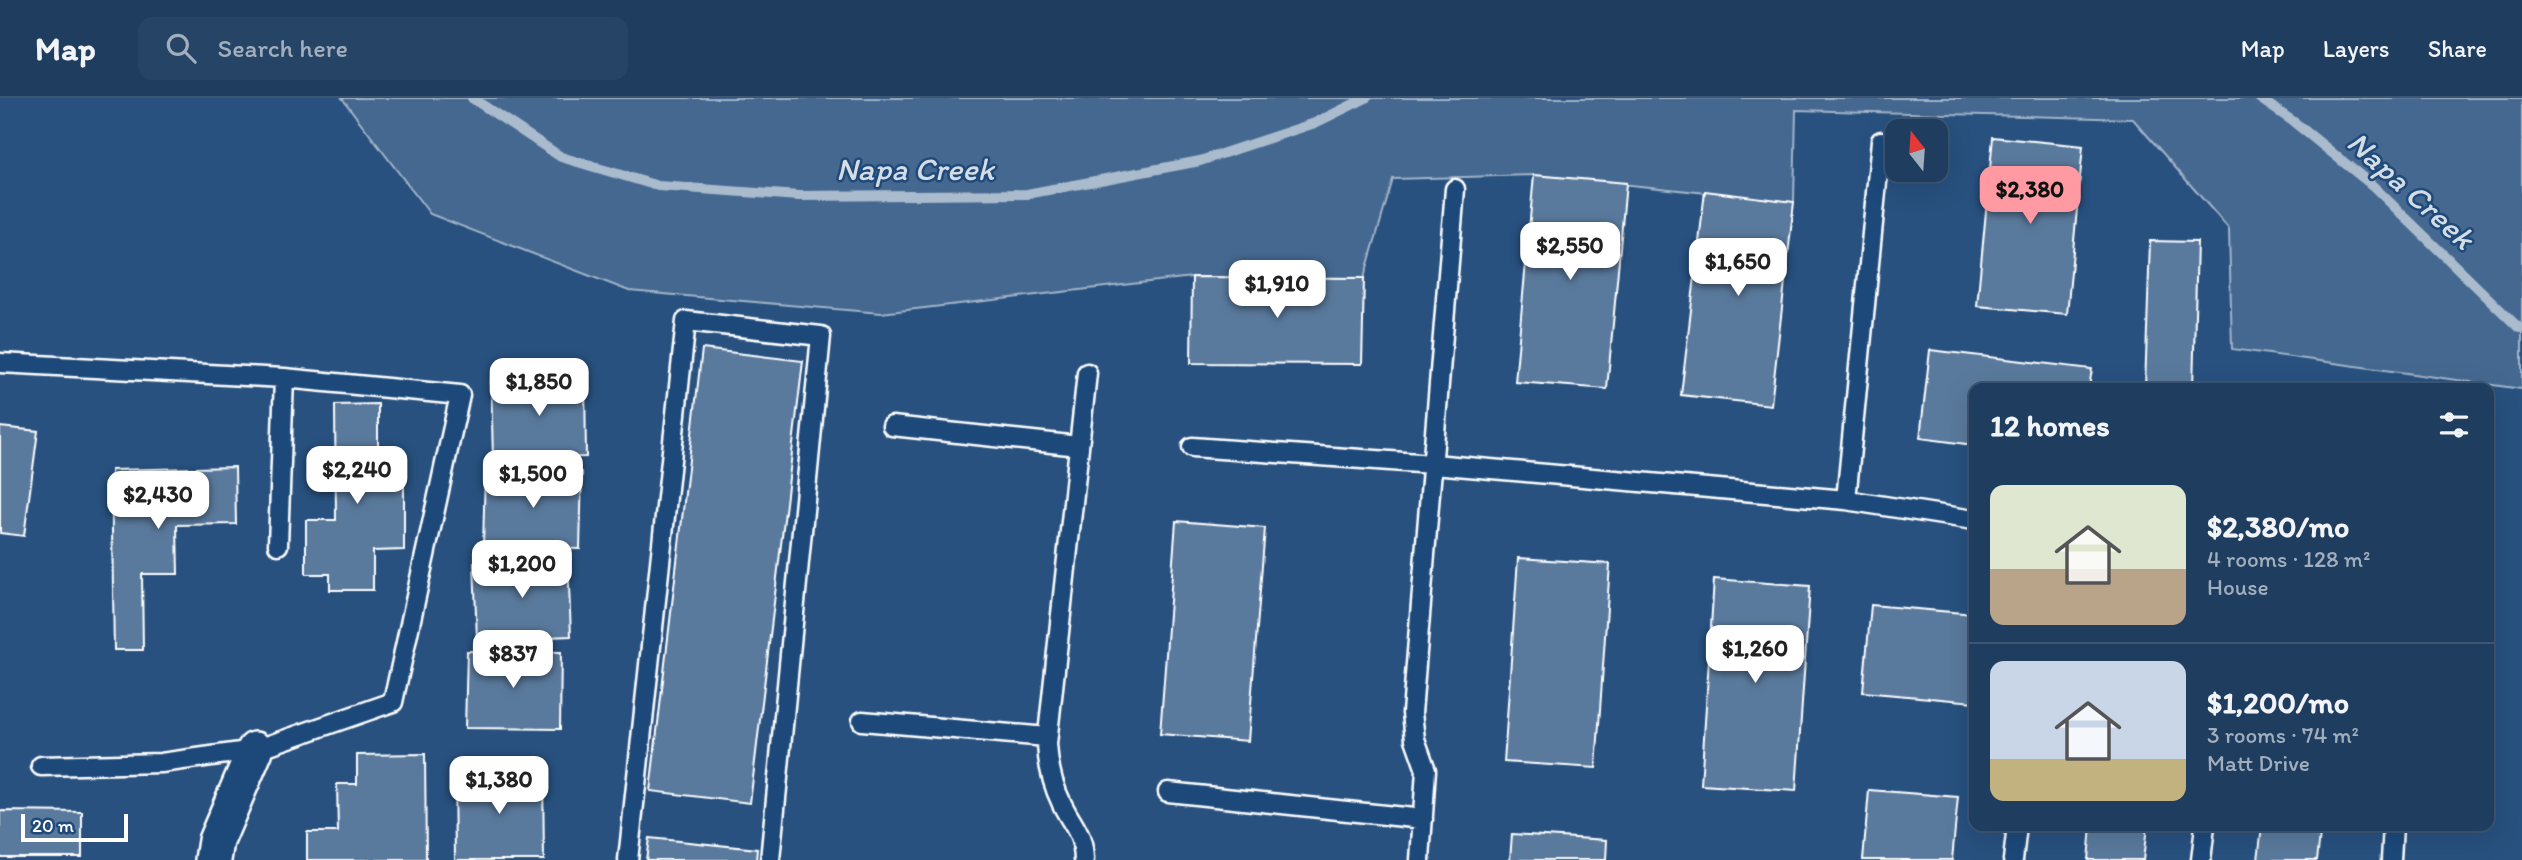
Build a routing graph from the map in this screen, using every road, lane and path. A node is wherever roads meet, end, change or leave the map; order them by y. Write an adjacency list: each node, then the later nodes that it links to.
1 (1881, 141): 10 (lane)
2 (1455, 189): 9 (lane)
3 (0, 363): 5 (lane)
4 (1087, 373): 7 (lane)
5 (284, 378): 12 (lane); 15 (lane)
6 (892, 426): 7 (lane)
7 (1079, 446): 14 (lane)
8 (1192, 447): 9 (lane)
9 (1433, 464): 10 (lane); 18 (lane)
10 (1846, 500): 11 (lane)
11 (1969, 519)
12 (278, 545)
13 (862, 721): 14 (lane)
14 (1047, 737): 25 (lane)
15 (255, 750): 16 (lane); 22 (street)
16 (41, 766)
17 (1168, 792): 18 (lane)
18 (1423, 820): 26 (lane)
19 (2016, 831): 27 (lane)
20 (2204, 831): 28 (lane)
21 (2393, 831): 29 (lane)
22 (213, 860)
23 (628, 860): 24 (lane)
24 (770, 860)
25 (1084, 860)
26 (1420, 860)
27 (2013, 860)
28 (2201, 860)
29 (2391, 860)

